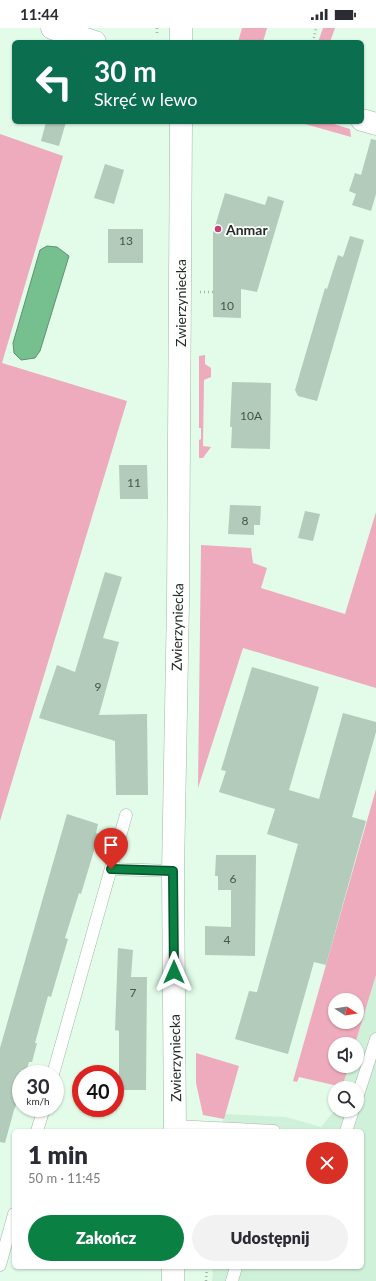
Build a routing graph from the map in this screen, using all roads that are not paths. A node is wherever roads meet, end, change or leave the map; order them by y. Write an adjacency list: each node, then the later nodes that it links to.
1 (52, 28): 3 (street)
2 (181, 28): 4 (street)
3 (89, 40)
4 (181, 40)
5 (364, 121): 7 (street)
6 (181, 124): 10 (street, Zwierzyniecka)
7 (376, 124)
8 (126, 815): 9 (lane)
9 (111, 869): 10 (lane); 12 (lane)
10 (173, 871): 16 (street, Zwierzyniecka)
11 (376, 1039): 13 (lane)
12 (56, 1065)
13 (362, 1081)
14 (41, 1117): 17 (lane)
15 (351, 1117): 19 (lane)
16 (175, 1128): 18 (lane)
17 (38, 1129)
18 (205, 1129)
19 (347, 1129)
20 (12, 1221): 21 (lane)
21 (0, 1265)
22 (174, 1269): 24 (street)
23 (235, 1269): 25 (lane)
24 (173, 1281)
25 (232, 1281)

